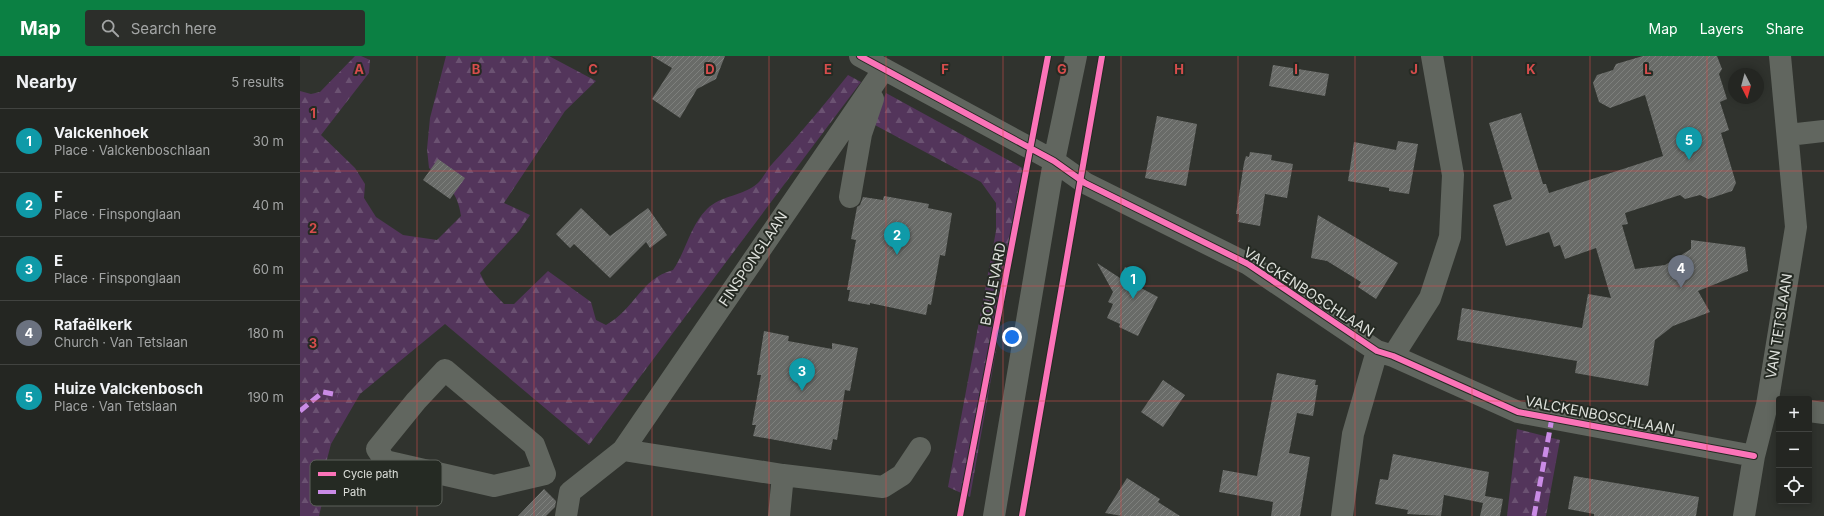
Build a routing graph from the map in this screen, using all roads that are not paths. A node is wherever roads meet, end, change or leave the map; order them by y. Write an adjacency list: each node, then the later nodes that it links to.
1 (860, 56): 5 (street, VALCKENBOSCHLAAN)
2 (1076, 56): 8 (street)
3 (1432, 56): 10 (street)
4 (1780, 56): 7 (street, VAN TETSLAAN)
5 (884, 69): 8 (street, VALCKENBOSCHLAAN); 9 (street); 15 (street, FINSPONGLAAN)
6 (1824, 131): 7 (street)
7 (1788, 135): 11 (street, VAN TETSLAAN)
8 (1054, 161): 10 (street, VALCKENBOSCHLAAN); 24 (street)
9 (850, 197)
10 (1385, 354): 16 (street, VALCKENBOSCHLAAN); 25 (street)
11 (1773, 406): 16 (street, VAN TETSLAAN)
12 (1812, 411): 13 (street)
13 (1824, 413)
14 (920, 448): 20 (street)
15 (623, 450): 20 (street); 21 (street, FINSPONGLAAN)
16 (1754, 456): 26 (street, VAN TETSLAAN)
17 (384, 460): 19 (street)
18 (442, 474): 19 (street)
19 (545, 474): 21 (street)
20 (783, 475): 23 (street)
21 (570, 492): 22 (street)
22 (566, 516)
23 (779, 516)
24 (994, 516)
25 (1342, 516)
26 (1744, 516)

